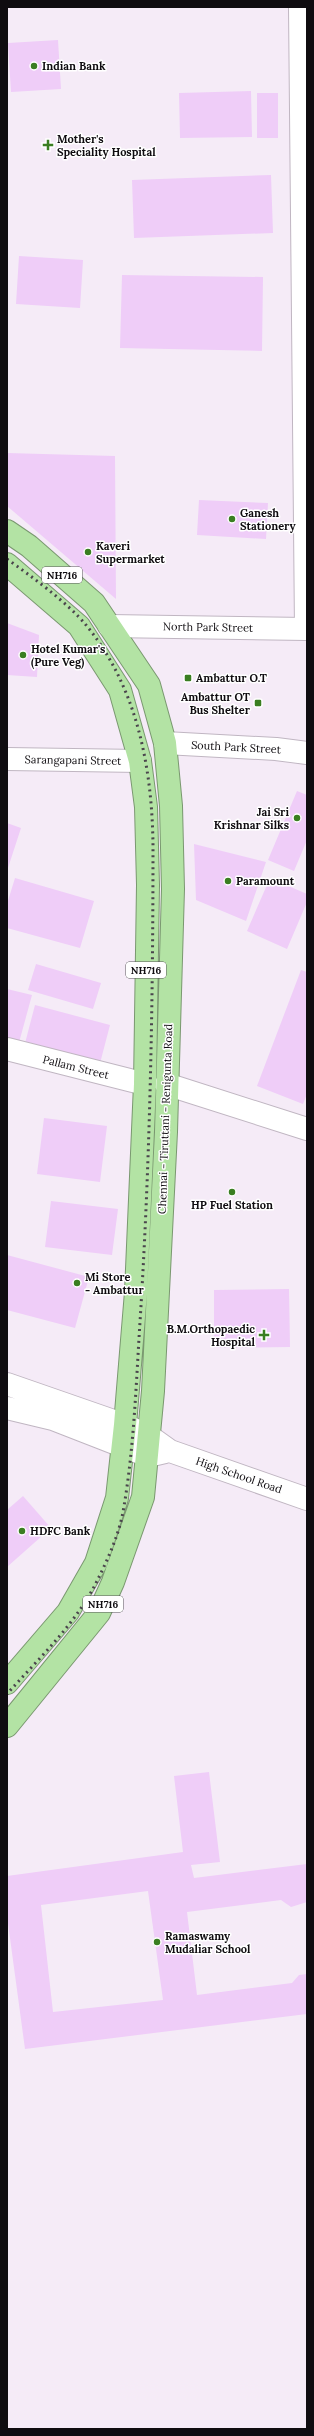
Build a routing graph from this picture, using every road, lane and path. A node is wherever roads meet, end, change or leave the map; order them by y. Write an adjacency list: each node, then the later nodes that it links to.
1 (300, 7): 5 (street)
2 (7, 531): 4 (highway, Chennai - Tiruttani - Renigunta Road / NH716)
3 (7, 564): 9 (highway, Chennai - Tiruttani - Renigunta Road / NH716)
4 (109, 626): 5 (street, North Park Street); 6 (highway, Chennai - Tiruttani - Renigunta Road / NH716)
5 (306, 628)
6 (165, 743): 7 (street, South Park Street); 12 (highway, Chennai - Tiruttani - Renigunta Road / NH716)
7 (307, 753)
8 (7, 759): 9 (street, Sarangapani Street)
9 (140, 761): 11 (highway, Chennai - Tiruttani - Renigunta Road / NH716)
10 (7, 1049): 11 (street, Pallam Street)
11 (145, 1084): 16 (highway, Chennai - Tiruttani - Renigunta Road / NH716)
12 (166, 1084): 13 (street); 18 (highway, Chennai - Tiruttani - Renigunta Road / NH716)
13 (307, 1129)
14 (7, 1384): 16 (street)
15 (7, 1408): 17 (street)
16 (125, 1424): 17 (highway, Chennai - Tiruttani - Renigunta Road / NH716); 18 (street)
17 (123, 1446): 18 (street); 20 (highway, Chennai - Tiruttani - Renigunta Road / NH716)
18 (149, 1446): 19 (street, High School Road); 21 (highway, Chennai - Tiruttani - Renigunta Road / NH716)
19 (307, 1499)
20 (7, 1683)
21 (7, 1726)

